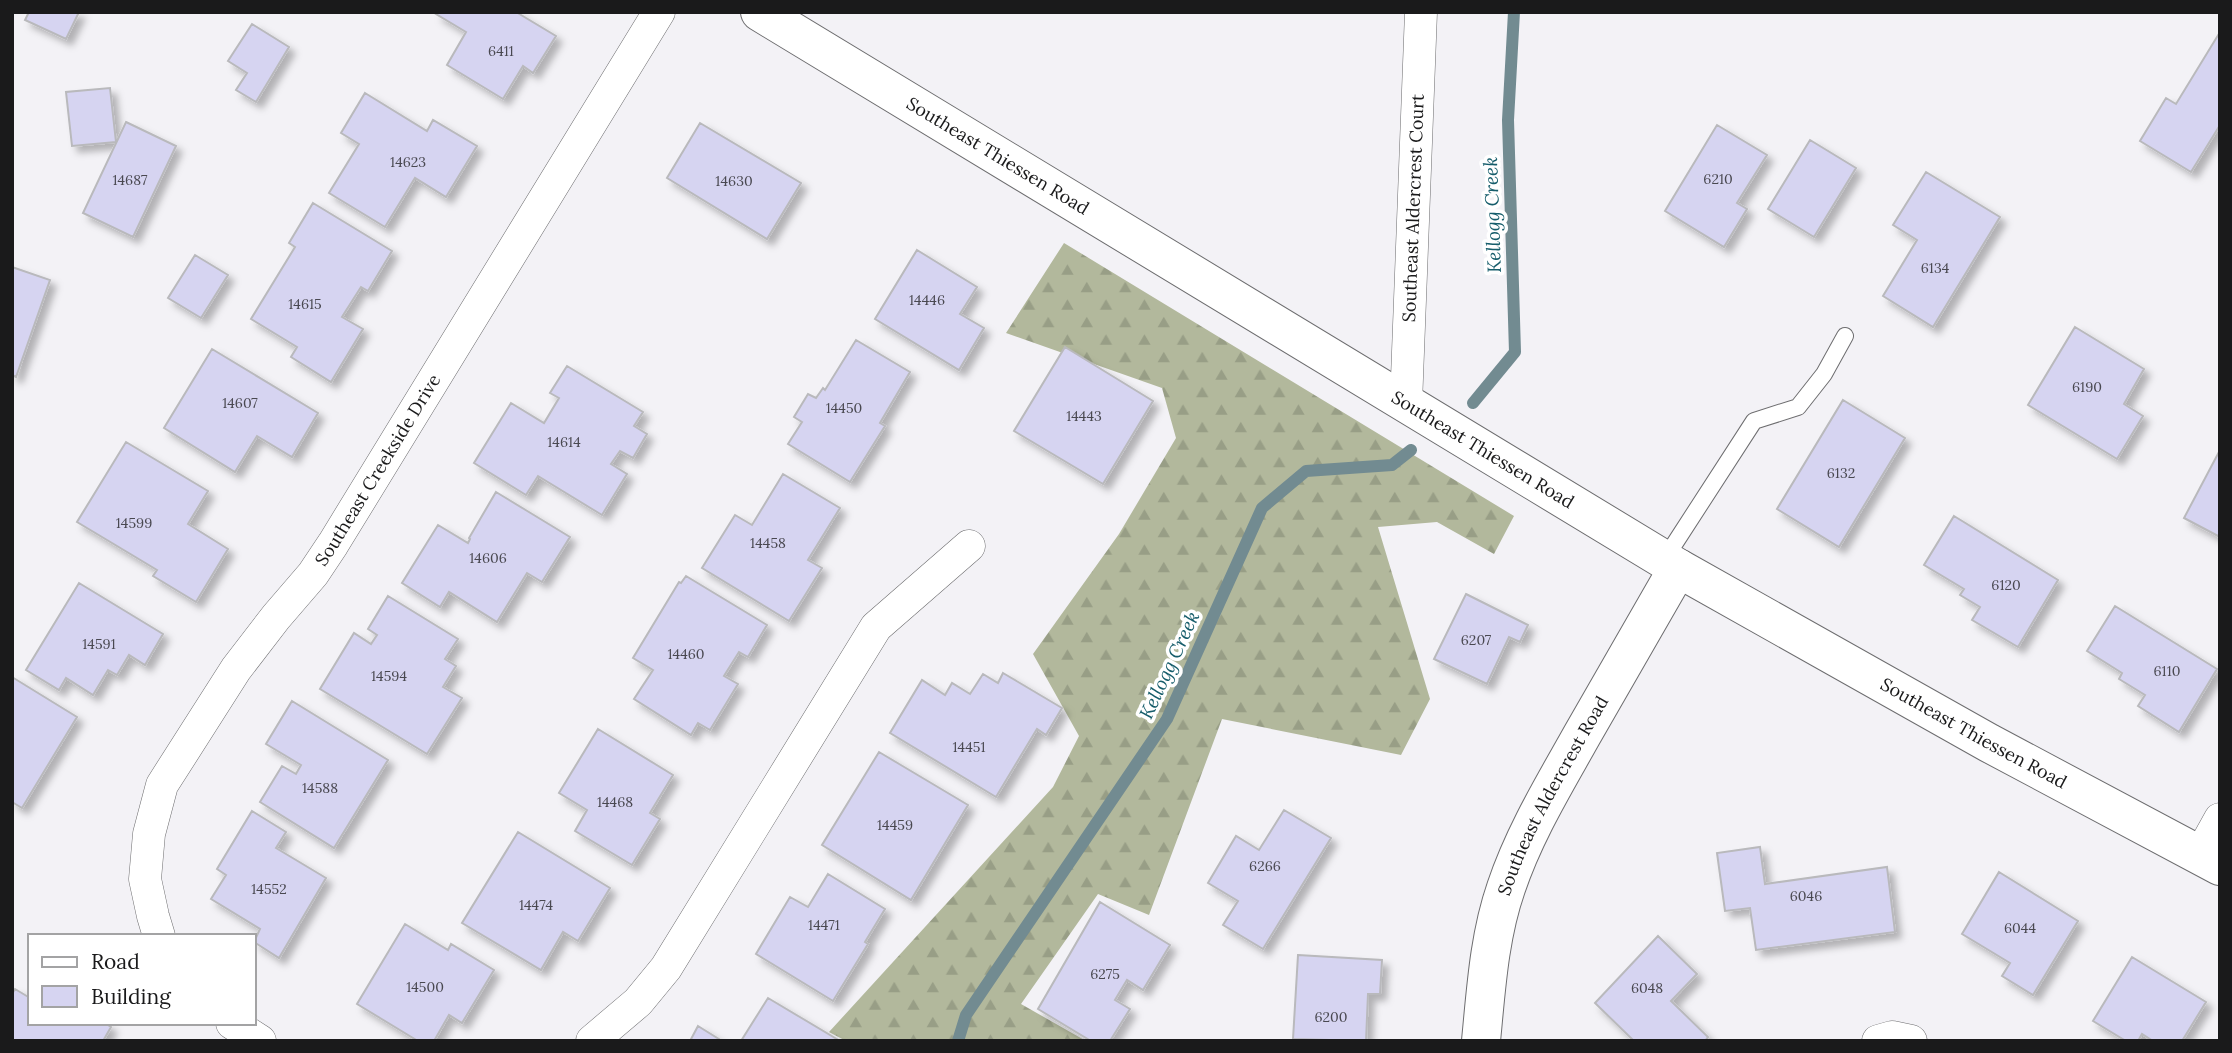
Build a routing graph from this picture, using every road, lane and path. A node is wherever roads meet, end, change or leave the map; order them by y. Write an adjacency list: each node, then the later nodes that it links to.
1 (659, 12): 10 (street, Southeast Creekside Drive)
2 (760, 12): 5 (main road, Southeast Thiessen Road)
3 (1421, 12): 5 (street, Southeast Aldercrest Court)
4 (1845, 335): 7 (lane)
5 (1406, 404): 7 (main road, Southeast Thiessen Road)
6 (969, 546): 13 (street)
7 (1671, 564): 9 (main road, Southeast Thiessen Road); 14 (main road, Southeast Aldercrest Road)
8 (2220, 819): 9 (street)
9 (2210, 861)
10 (158, 934)
11 (235, 1025): 12 (street)
12 (260, 1041)
13 (592, 1041)
14 (1481, 1041)
15 (1878, 1041): 16 (street)
16 (1911, 1041)

